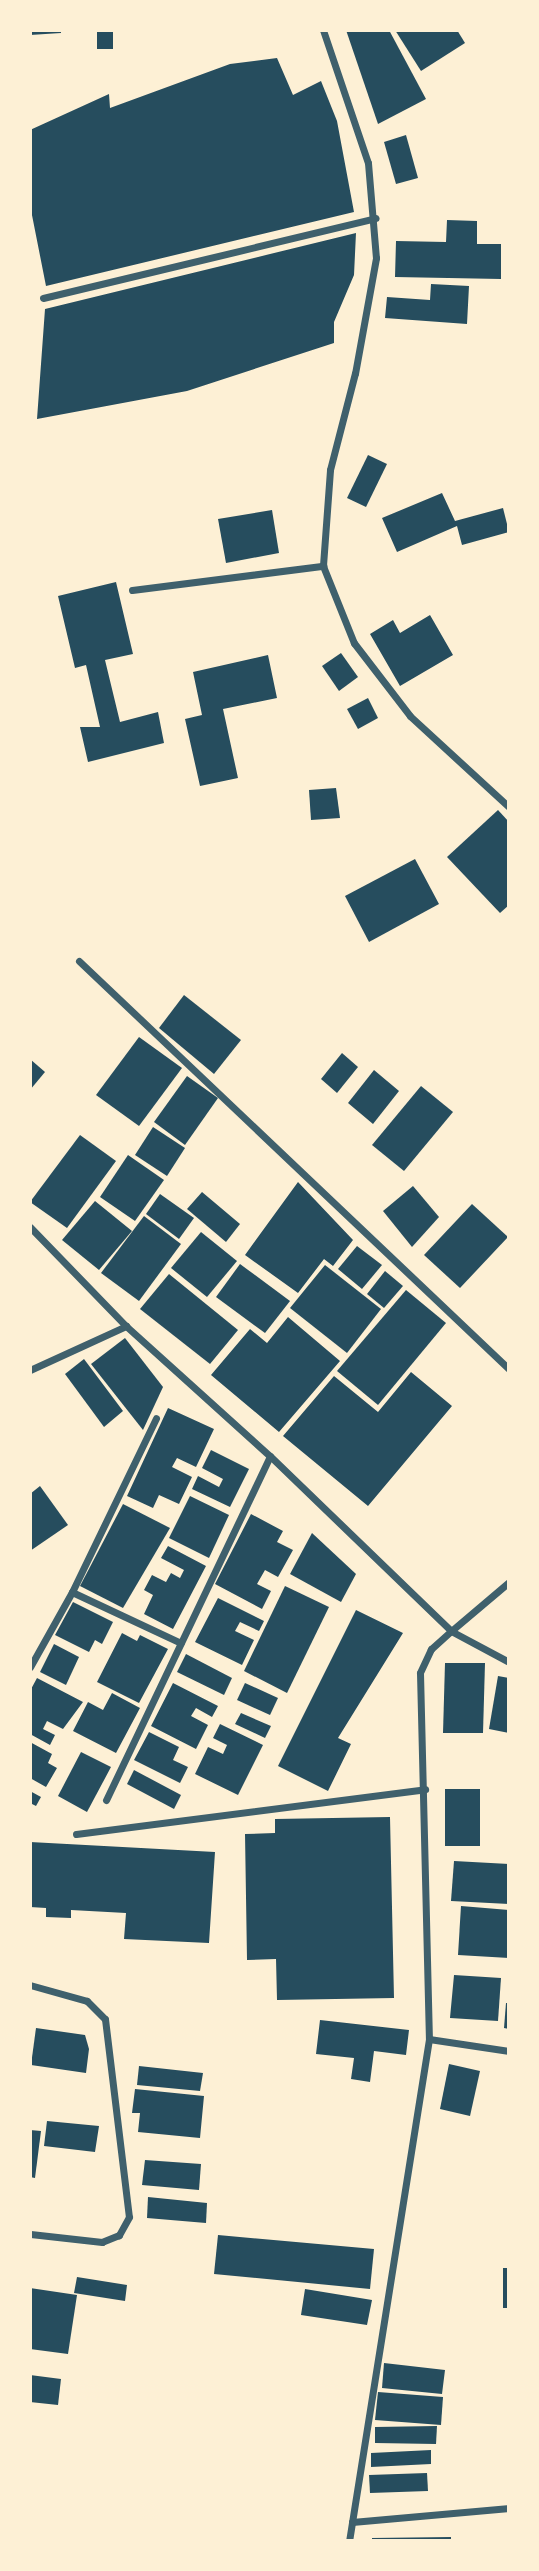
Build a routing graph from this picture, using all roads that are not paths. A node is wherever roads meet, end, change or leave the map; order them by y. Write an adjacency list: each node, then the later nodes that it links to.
1 (323, 30): 2 (street)
2 (376, 219): 3 (street); 4 (street)
3 (43, 298)
4 (323, 566): 5 (street); 6 (street)
5 (132, 590)
6 (509, 807)
7 (79, 961): 10 (street)
8 (30, 1227): 9 (street)
9 (126, 1326): 11 (street); 13 (street)
10 (509, 1369)
11 (30, 1370)
12 (156, 1418): 15 (street)
13 (270, 1456): 16 (street); 17 (street)
14 (509, 1582): 16 (street)
15 (72, 1592): 17 (street); 19 (street)
16 (452, 1631): 18 (street); 20 (street)
17 (181, 1643): 21 (street)
18 (509, 1662)
19 (30, 1667)
20 (425, 1789): 22 (street); 24 (street)
21 (106, 1800)
22 (76, 1834)
23 (30, 1985): 26 (street)
24 (429, 2039): 25 (street); 28 (street)
25 (509, 2050)
26 (30, 2234)
27 (509, 2508): 28 (street)
28 (352, 2522): 29 (street)
29 (349, 2541)

